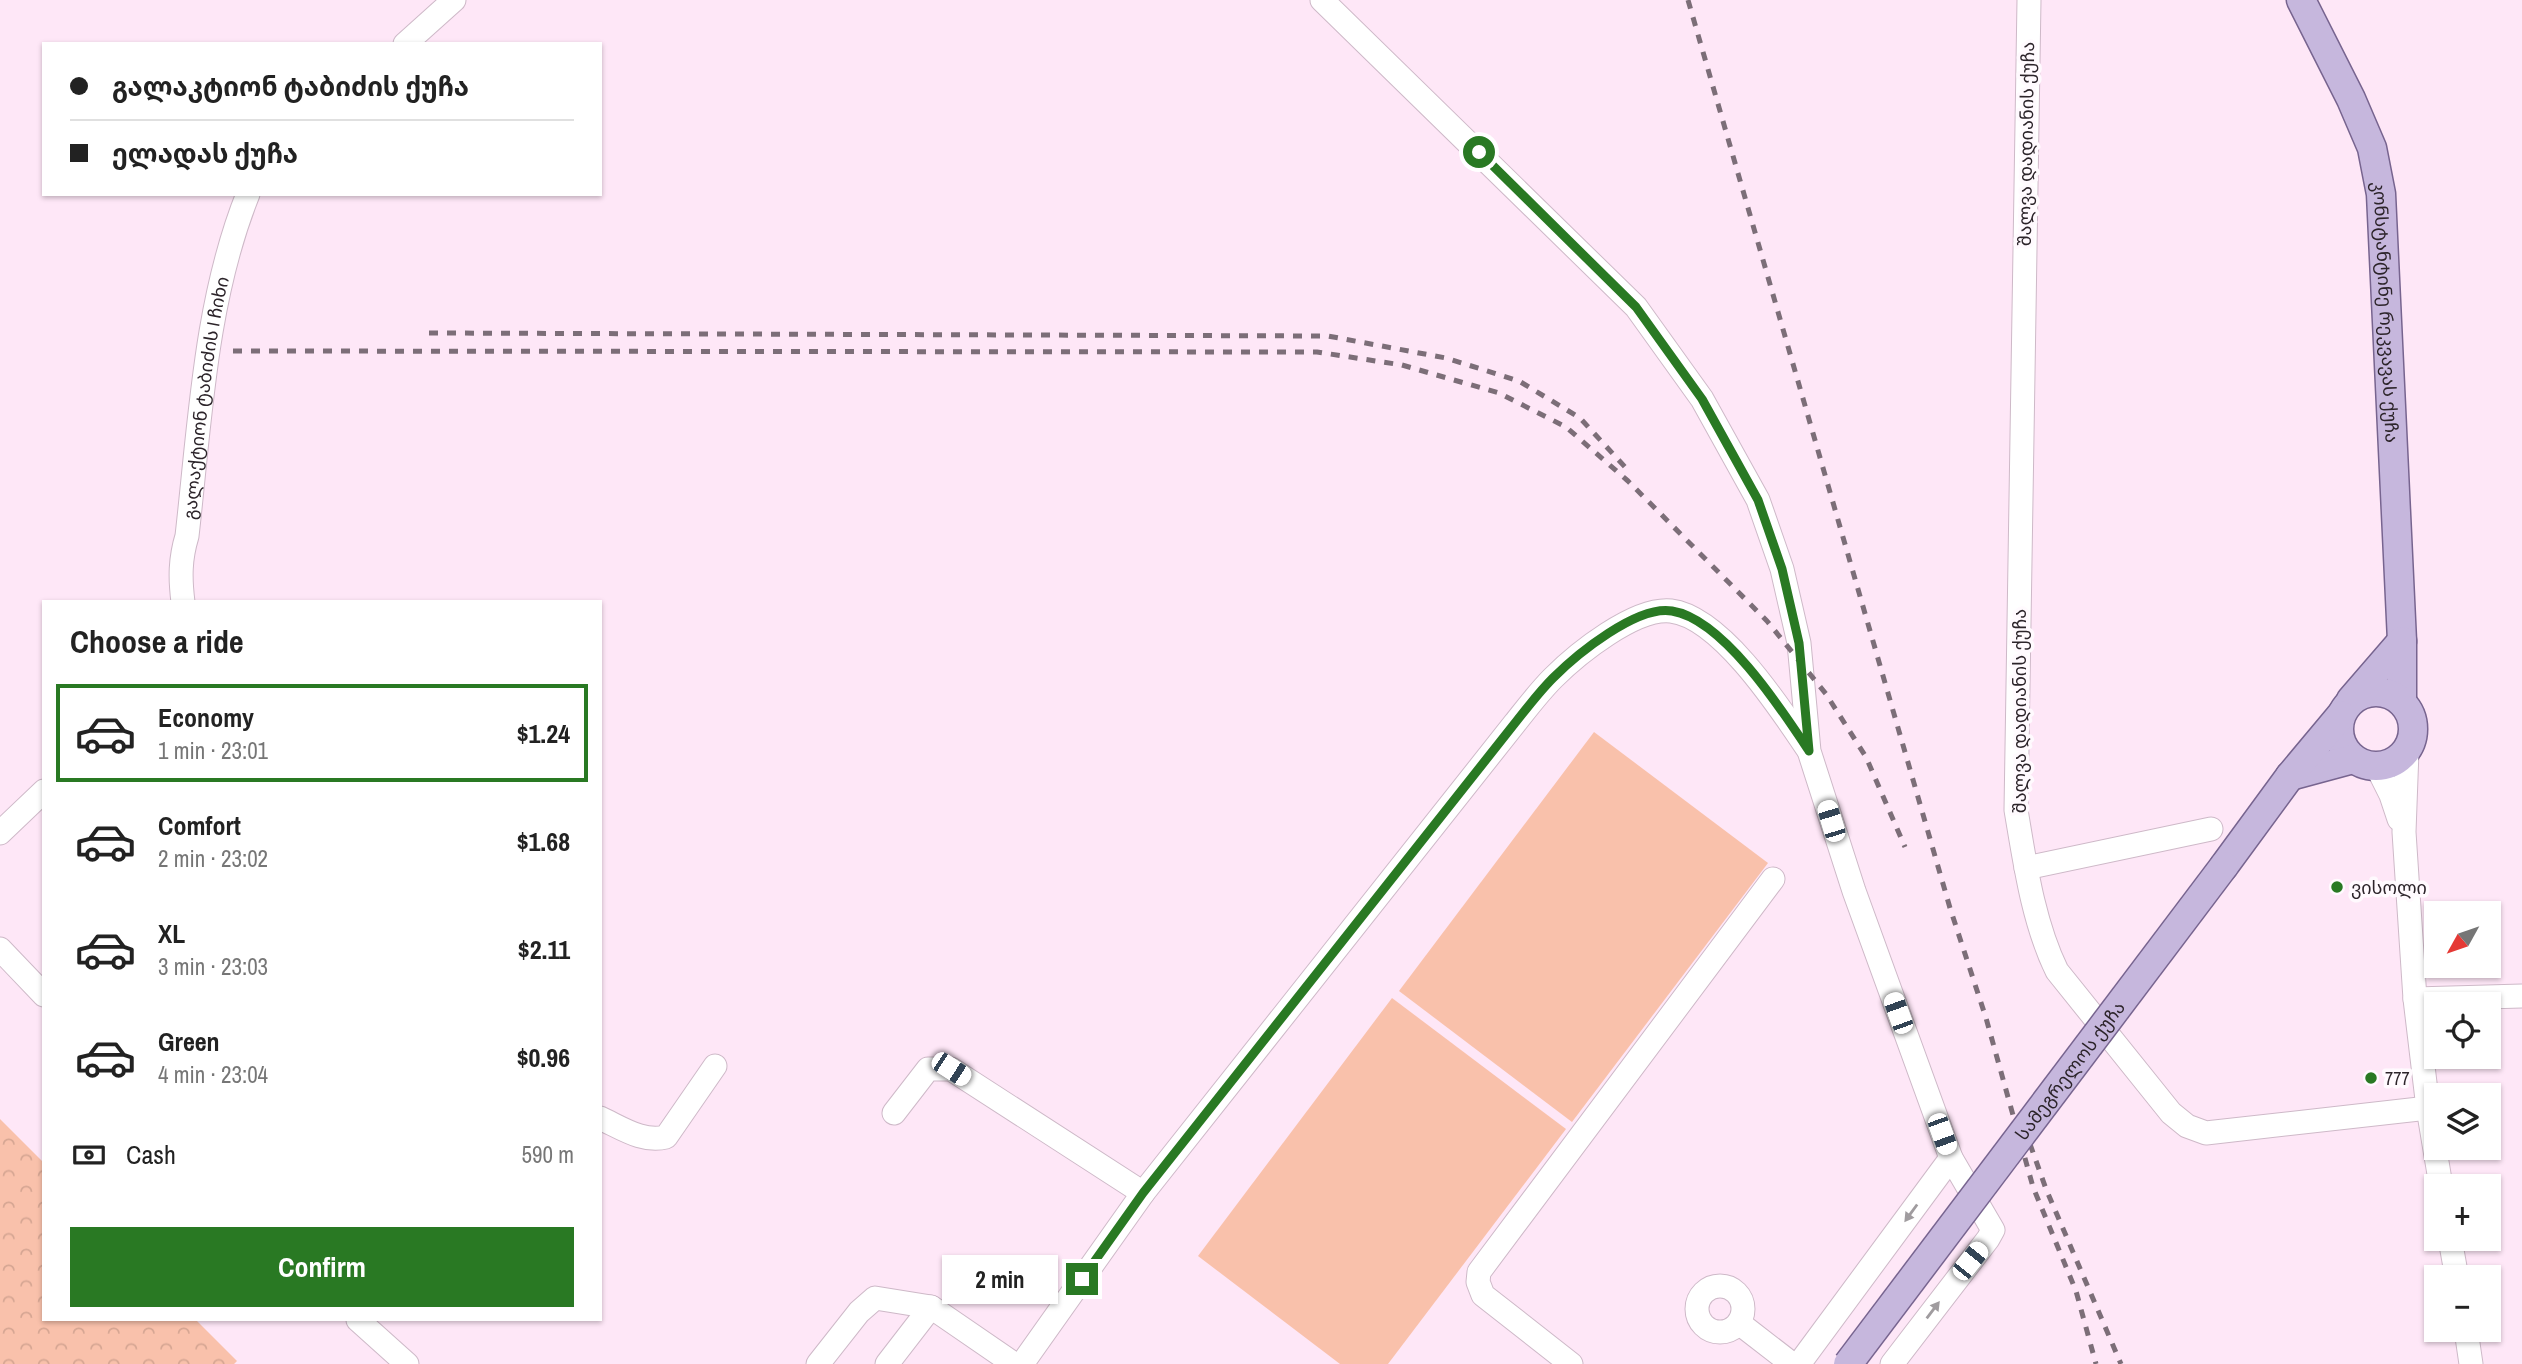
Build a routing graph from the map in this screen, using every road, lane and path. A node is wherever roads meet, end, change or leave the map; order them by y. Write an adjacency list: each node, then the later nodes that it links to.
1 (454, 0): 5 (street)
2 (1322, 0): 11 (street)
3 (2029, 0): 19 (street, შალვა დადიანის ქუჩა)
4 (2301, 0): 8 (main road, კონსტანტინე რეკვავას ქუჩა)
5 (407, 42)
6 (247, 196): 7 (street, გალაქტიონ ტაბიძის I ჩიხი)
7 (184, 600)
8 (2402, 641): 9 (main road, კონსტანტინე რეკვავას ქუჩა); 10 (main road)
9 (2402, 702): 10 (main road); 12 (main road)
10 (2344, 710): 13 (main road); 14 (main road, სამეგრელოს ქუჩა)
11 (1809, 751): 30 (street); 31 (street)
12 (2407, 751): 13 (main road); 17 (street)
13 (2365, 763): 14 (main road); 17 (street)
14 (2290, 776): 44 (main road, სამეგრელოს ქუჩა, bridge)
15 (42, 793): 18 (street)
16 (2211, 829): 19 (street)
17 (2404, 832): 24 (street)
18 (0, 833)
19 (2026, 868): 27 (street, შალვა დადიანის ქუჩა)
20 (1773, 879): 41 (street)
21 (0, 949): 22 (street)
22 (42, 993)
23 (2522, 996): 24 (street)
24 (2415, 999): 26 (street)
25 (715, 1066): 29 (street)
26 (2425, 1083)
27 (2424, 1108)
28 (894, 1113): 31 (street)
29 (602, 1119)
30 (1951, 1158): 43 (street, one-way to 43); 45 (street, one-way to 30)
31 (1143, 1193): 40 (street)
32 (931, 1307): 37 (street); 38 (street); 39 (street)
33 (359, 1321): 36 (street)
34 (1739, 1323): 42 (street)
35 (2468, 1342): 46 (street)
36 (400, 1362)
37 (818, 1364)
38 (887, 1364)
39 (1014, 1364)
40 (1021, 1364)
41 (1571, 1364)
42 (1792, 1364)
43 (1799, 1364)
44 (1848, 1364)
45 (1892, 1364)
46 (2472, 1364)

